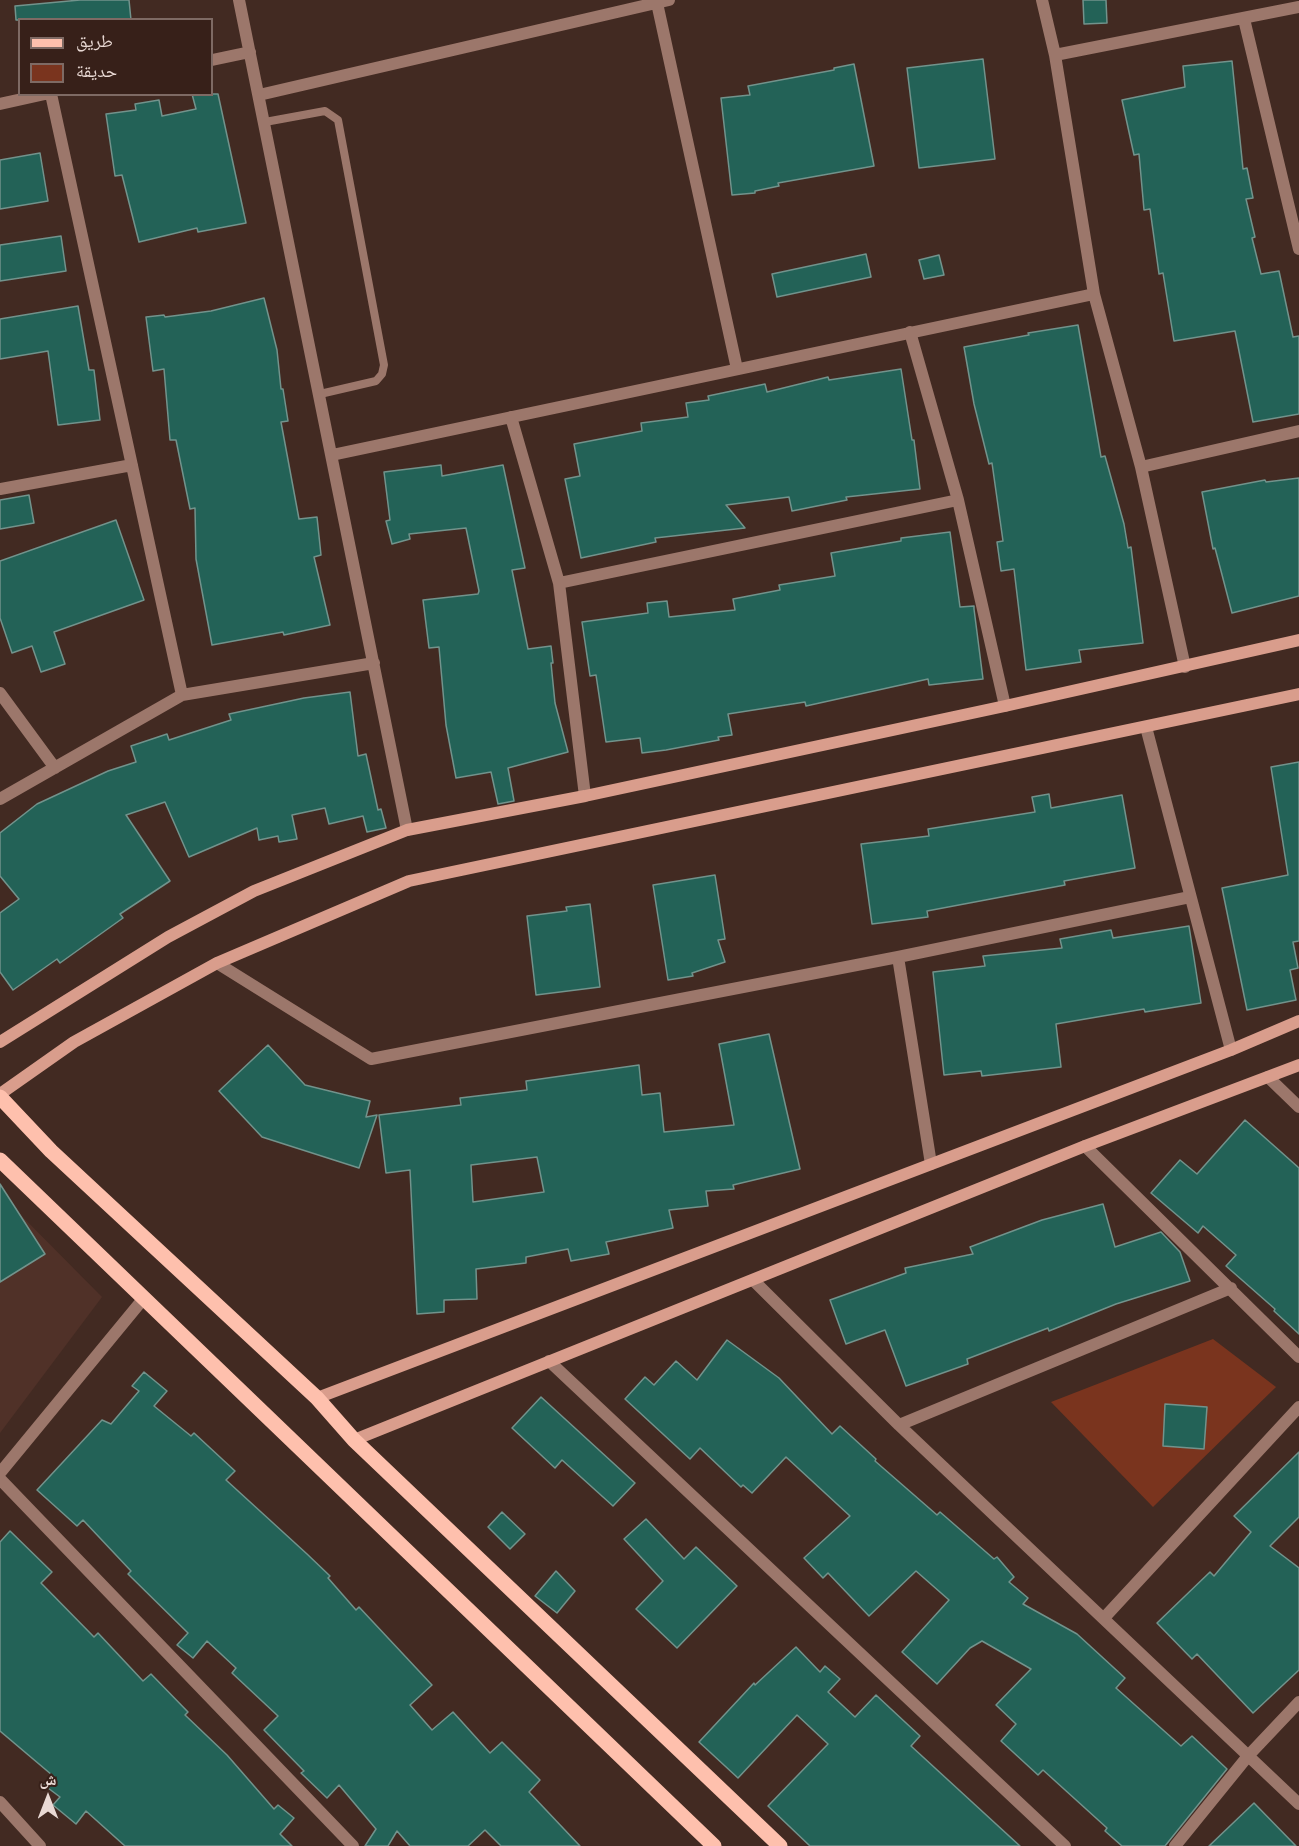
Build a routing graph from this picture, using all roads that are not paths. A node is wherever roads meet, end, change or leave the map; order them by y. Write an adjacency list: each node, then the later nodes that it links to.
1 (239, 0): 6 (street)
2 (1042, 0): 7 (street)
3 (663, 2): 9 (street); 17 (street)
4 (1299, 7): 5 (street)
5 (1244, 19): 7 (street); 14 (street)
6 (250, 52): 8 (street); 9 (street)
7 (1055, 55): 15 (street)
8 (213, 60)
9 (259, 95): 13 (street)
10 (36, 96): 12 (street)
11 (51, 96): 22 (street)
12 (0, 104)
13 (265, 122): 18 (street); 18 (lane)
14 (1298, 243)
15 (1094, 294): 16 (street); 23 (street)
16 (910, 332): 17 (street); 25 (street)
17 (737, 369): 19 (street)
18 (320, 394): 21 (street)
19 (511, 417): 21 (street); 26 (street)
20 (1299, 431): 23 (street)
21 (332, 455): 28 (street)
22 (132, 465): 24 (street); 32 (street)
23 (1141, 467): 29 (street)
24 (0, 489)
25 (958, 500): 26 (street); 33 (street)
26 (559, 583): 36 (street)
27 (1299, 640): 29 (main road)
28 (374, 663): 32 (street); 38 (street)
29 (1185, 667): 33 (main road)
30 (0, 693): 35 (street)
31 (1299, 694): 34 (main road)
32 (182, 695): 35 (street)
33 (1005, 706): 36 (main road)
34 (1146, 727): 39 (street); 41 (main road)
35 (54, 768): 37 (street)
36 (585, 796): 38 (main road)
37 (0, 799)
38 (407, 830): 43 (main road)
39 (1190, 897): 40 (street); 44 (street)
40 (898, 957): 41 (street); 51 (street)
41 (217, 963): 47 (main road)
42 (1299, 1021): 44 (main road)
43 (0, 1042)
44 (1231, 1050): 51 (main road)
45 (1299, 1065): 46 (main road)
46 (1268, 1077): 48 (street); 49 (main road)
47 (0, 1095): 57 (main road)
48 (1299, 1107)
49 (1085, 1146): 52 (main road); 53 (street)
50 (0, 1160): 54 (main road)
51 (931, 1164): 57 (main road)
52 (754, 1281): 56 (main road); 59 (street)
53 (1231, 1288): 55 (street); 59 (street)
54 (144, 1298): 61 (street); 70 (main road)
55 (1299, 1357)
56 (549, 1361): 60 (main road); 72 (street)
57 (318, 1398): 60 (main road)
58 (1299, 1407): 63 (street)
59 (898, 1425): 63 (street)
60 (354, 1440): 71 (main road)
61 (0, 1473)
62 (0, 1479): 69 (street)
63 (1104, 1618): 65 (street)
64 (1299, 1702): 65 (street)
65 (1248, 1756): 67 (street); 73 (street)
66 (0, 1802): 68 (street)
67 (1299, 1804)
68 (40, 1846)
69 (353, 1846)
70 (714, 1846)
71 (780, 1846)
72 (1065, 1846)
73 (1175, 1846)

